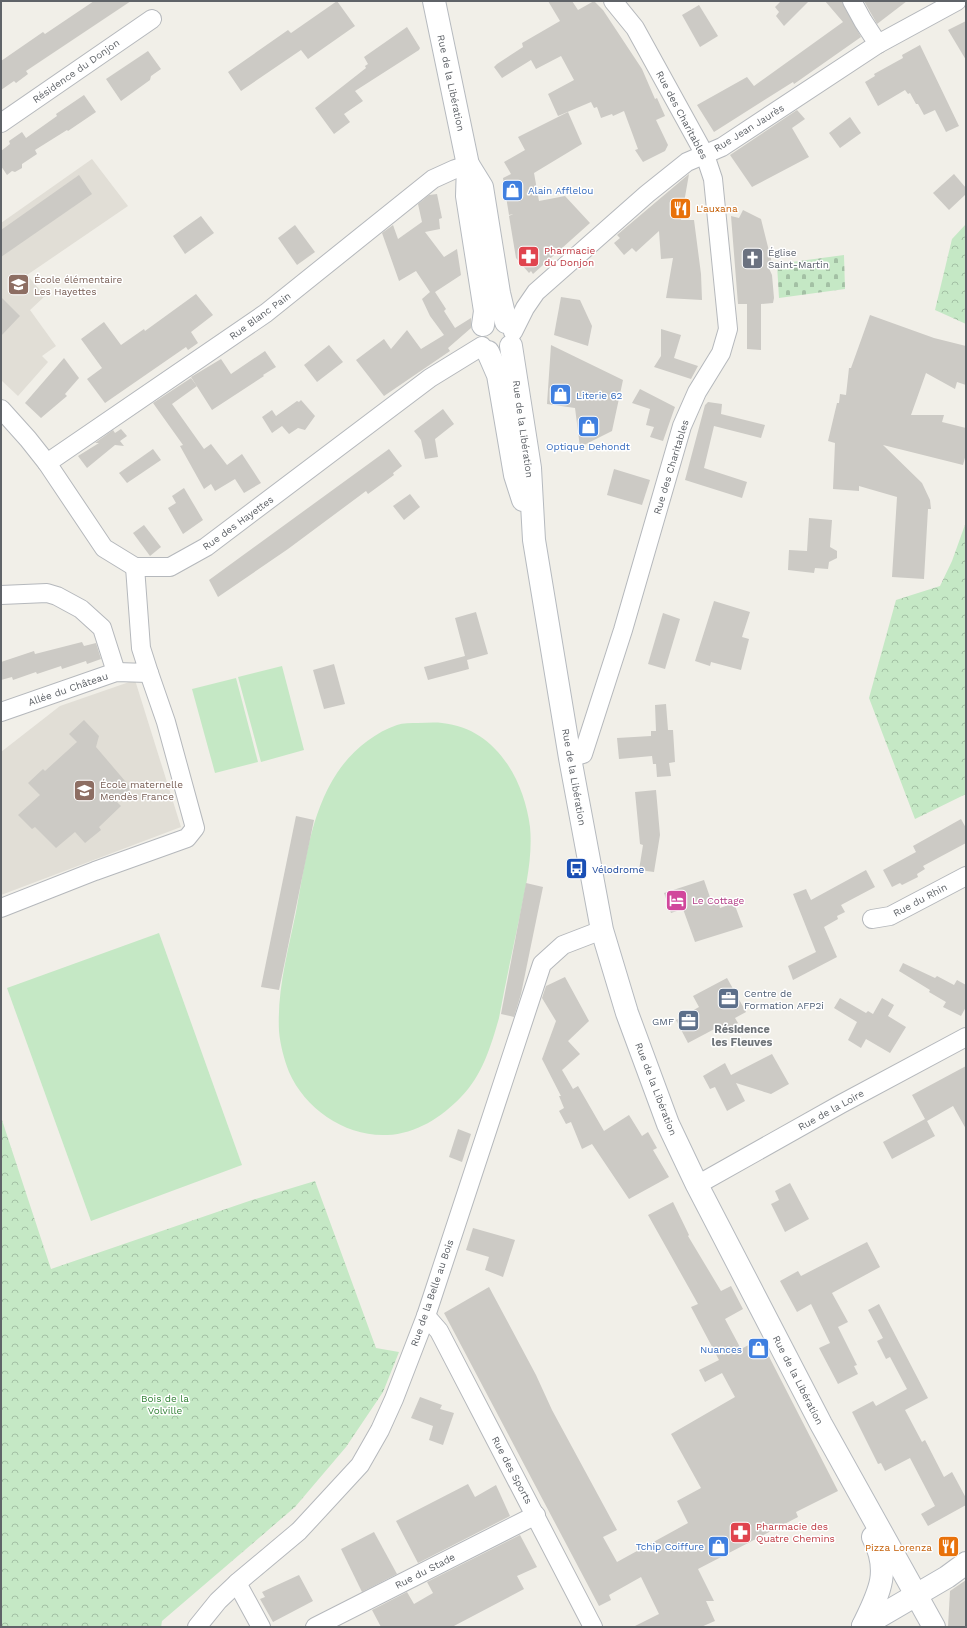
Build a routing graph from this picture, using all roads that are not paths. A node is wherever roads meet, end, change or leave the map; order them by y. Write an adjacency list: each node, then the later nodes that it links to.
1 (434, 1): 9 (main road, Rue de la Libération)
2 (613, 1): 8 (street, Rue des Charitables)
3 (852, 1): 6 (street)
4 (957, 1): 6 (street, Rue Jean Jaurès)
5 (152, 19): 7 (street, Résidence du Donjon)
6 (878, 44): 8 (street, Rue Jean Jaurès)
7 (1, 123)
8 (705, 155): 10 (street, Rue Jean Jaurès); 20 (street, Rue des Charitables)
9 (468, 165): 10 (main road, Rue de la Libération); 11 (main road, Rue de la Libération); 13 (street, Rue Blanc Pain)
10 (510, 333): 11 (main road); 11 (main road); 14 (main road, Rue de la Libération)
11 (484, 341): 14 (main road, Rue de la Libération); 15 (street, Rue des Hayettes)
12 (1, 410): 13 (street)
13 (47, 463): 15 (street)
14 (533, 536): 20 (main road, Rue de la Libération)
15 (135, 567): 18 (street)
16 (1, 595): 17 (street)
17 (116, 672): 18 (street, Allée du Château); 19 (street, Allée du Château)
18 (149, 673): 22 (street)
19 (1, 712)
20 (570, 758): 24 (main road, Rue de la Libération)
21 (966, 876): 23 (street, Rue du Rhin)
22 (1, 908)
23 (872, 919)
24 (602, 930): 26 (main road, Rue de la Libération); 27 (street, Rue de la Belle au Bois)
25 (966, 1037): 26 (street, Rue de la Loire)
26 (697, 1185): 28 (main road, Rue de la Libération)
27 (426, 1316): 29 (street, Rue des Sports); 31 (street, Rue de la Belle au Bois)
28 (864, 1501): 32 (main road, Rue de la Libération); 37 (main road)
29 (536, 1515): 35 (street, Rue du Stade); 36 (street, Rue des Sports)
30 (966, 1563): 32 (main road)
31 (237, 1583): 33 (street, Rue de la Belle au Bois); 34 (street)
32 (916, 1594): 37 (main road); 38 (main road, Rue de la Libération)
33 (197, 1627)
34 (261, 1627)
35 (315, 1627)
36 (593, 1627)
37 (862, 1627)
38 (934, 1627)

